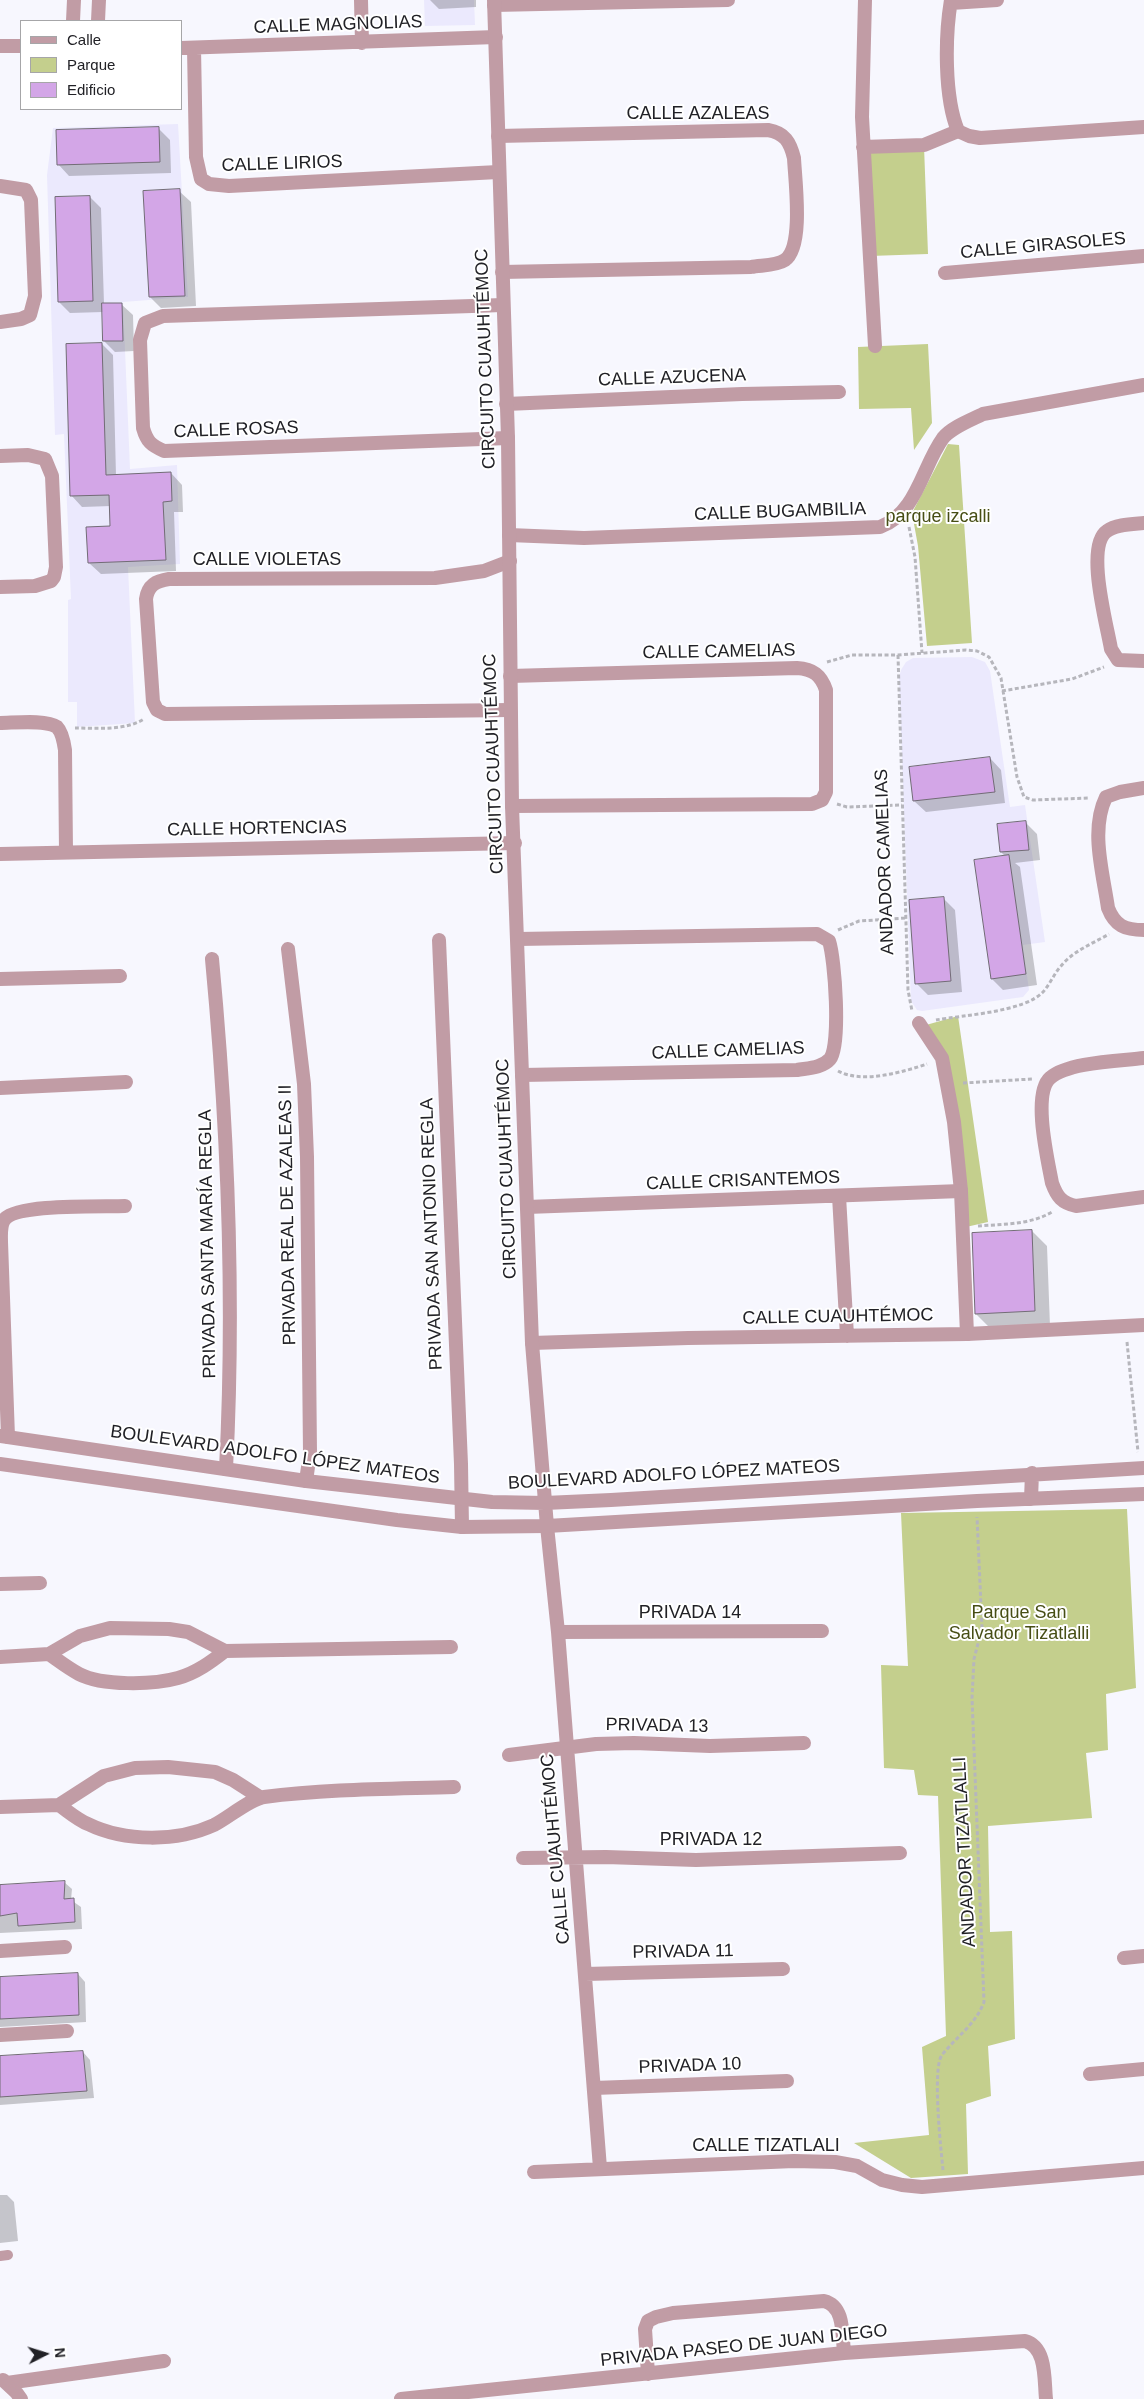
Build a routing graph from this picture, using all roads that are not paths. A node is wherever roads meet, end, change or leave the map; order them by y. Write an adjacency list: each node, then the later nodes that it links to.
1 (74, 0): 9 (street)
2 (99, 0): 10 (street)
3 (361, 0): 12 (street)
4 (728, 0): 8 (street)
5 (865, 0): 19 (street)
6 (997, 0): 7 (street)
7 (951, 1): 17 (street)
8 (494, 3): 11 (street, CIRCUITO CUAUHTÉMOC)
9 (73, 20)
10 (98, 20)
11 (496, 37): 12 (street, CALLE MAGNOLIAS); 18 (street, CIRCUITO CUAUHTÉMOC)
12 (362, 43): 15 (street, CALLE MAGNOLIAS)
13 (0, 46): 14 (street)
14 (20, 46)
15 (187, 48): 20 (street, CALLE LIRIOS)
16 (1144, 127): 17 (street)
17 (958, 131): 19 (street)
18 (498, 136): 20 (street, CIRCUITO CUAUHTÉMOC); 23 (street, CALLE AZALEAS)
19 (863, 147): 27 (street)
20 (498, 172): 23 (street, CIRCUITO CUAUHTÉMOC)
21 (0, 186): 26 (street)
22 (1144, 256): 24 (street, CALLE GIRASOLES)
23 (502, 272): 25 (street, CIRCUITO CUAUHTÉMOC)
24 (945, 273)
25 (503, 305): 30 (street, CIRCUITO CUAUHTÉMOC); 31 (street, CALLE ROSAS)
26 (0, 322)
27 (876, 346)
28 (1144, 385): 34 (street, CALLE BUGAMBILIA)
29 (839, 392): 30 (street, CALLE AZUCENA)
30 (506, 404): 31 (street, CIRCUITO CUAUHTÉMOC)
31 (508, 438): 34 (street, CIRCUITO CUAUHTÉMOC)
32 (0, 456): 36 (street)
33 (1144, 523): 37 (street)
34 (509, 535): 35 (street, CIRCUITO CUAUHTÉMOC)
35 (510, 561): 38 (street, CIRCUITO CUAUHTÉMOC); 39 (street, CALLE VIOLETAS)
36 (0, 587)
37 (1144, 661)
38 (510, 676): 39 (street, CIRCUITO CUAUHTÉMOC); 42 (street, CALLE CAMELIAS)
39 (510, 710): 42 (street, CIRCUITO CUAUHTÉMOC)
40 (0, 723): 44 (street)
41 (1144, 788): 46 (street)
42 (512, 806): 43 (street, CIRCUITO CUAUHTÉMOC)
43 (515, 843): 44 (street, CALLE HORTENCIAS); 47 (street, CIRCUITO CUAUHTÉMOC)
44 (66, 852): 45 (street, CALLE HORTENCIAS)
45 (0, 854)
46 (1144, 930)
47 (518, 939): 55 (street, CIRCUITO CUAUHTÉMOC); 55 (street, CALLE CAMELIAS)
48 (439, 940): 74 (street, PRIVADA SAN ANTONIO REGLA)
49 (288, 949): 72 (street, PRIVADA REAL DE AZALEAS II)
50 (212, 959): 70 (street, PRIVADA SANTA MARÍA REGLA)
51 (120, 976): 52 (street)
52 (0, 979)
53 (919, 1023): 58 (street)
54 (1144, 1058): 60 (street)
55 (522, 1075): 62 (street, CIRCUITO CUAUHTÉMOC)
56 (126, 1082): 57 (street)
57 (0, 1088)
58 (961, 1191): 59 (street, CALLE CRISANTEMOS); 64 (street)
59 (839, 1196): 62 (street, CALLE CRISANTEMOS); 65 (street)
60 (1144, 1197)
61 (125, 1206): 67 (street)
62 (527, 1207): 66 (street, CIRCUITO CUAUHTÉMOC)
63 (1144, 1325): 64 (street, CALLE CUAUHTÉMOC)
64 (967, 1334): 65 (street, CALLE CUAUHTÉMOC)
65 (847, 1336): 66 (street, CALLE CUAUHTÉMOC)
66 (532, 1343): 76 (street, CIRCUITO CUAUHTÉMOC)
67 (4, 1437): 70 (street, BOULEVARD ADOLFO LÓPEZ MATEOS)
68 (0, 1464): 78 (street)
69 (1142, 1468): 71 (street, BOULEVARD ADOLFO LÓPEZ MATEOS)
70 (226, 1469): 72 (street, BOULEVARD ADOLFO LÓPEZ MATEOS)
71 (1032, 1474): 75 (street); 76 (street, BOULEVARD ADOLFO LÓPEZ MATEOS)
72 (306, 1480): 74 (street, BOULEVARD ADOLFO LÓPEZ MATEOS)
73 (1144, 1494): 75 (street)
74 (461, 1499): 76 (street, BOULEVARD ADOLFO LÓPEZ MATEOS); 78 (street, PRIVADA SAN ANTONIO REGLA)
75 (1031, 1499): 77 (street)
76 (545, 1503): 77 (street, CIRCUITO CUAUHTÉMOC)
77 (547, 1526): 78 (street); 82 (street, CALLE CUAUHTÉMOC)
78 (462, 1527)
79 (40, 1583): 80 (street)
80 (0, 1584)
81 (822, 1631): 82 (street, PRIVADA 14)
82 (558, 1632): 88 (street, CALLE CUAUHTÉMOC)
83 (451, 1647): 84 (street)
84 (225, 1651): 85 (street); 85 (street)
85 (49, 1654): 86 (street)
86 (0, 1657)
87 (804, 1743): 88 (street, PRIVADA 13)
88 (567, 1748): 89 (street, PRIVADA 13); 96 (street, CALLE CUAUHTÉMOC)
89 (509, 1755)
90 (454, 1787): 91 (street)
91 (261, 1798): 92 (street); 92 (street)
92 (59, 1806): 93 (street)
93 (0, 1807)
94 (900, 1853): 96 (street, PRIVADA 12)
95 (523, 1858): 96 (street, PRIVADA 12)
96 (576, 1858): 102 (street, CALLE CUAUHTÉMOC)
97 (65, 1947): 98 (street)
98 (0, 1951)
99 (1144, 1956): 100 (street)
100 (1124, 1958)
101 (782, 1969): 102 (street, PRIVADA 11)
102 (585, 1974): 108 (street, CALLE CUAUHTÉMOC)
103 (67, 2031): 104 (street)
104 (0, 2035)
105 (1144, 2069): 106 (street)
106 (1090, 2074)
107 (787, 2082): 108 (street, PRIVADA 10)
108 (594, 2088): 109 (street, CALLE CUAUHTÉMOC)
109 (600, 2168): 110 (street, CALLE TIZATLALI); 111 (street, CALLE TIZATLALI)
110 (1144, 2168)
111 (534, 2172)
112 (844, 2353): 114 (street, PRIVADA PASEO DE JUAN DIEGO); 114 (street); 118 (street, PRIVADA PASEO DE JUAN DIEGO)
113 (164, 2361): 115 (street)
114 (648, 2374): 117 (street, PRIVADA PASEO DE JUAN DIEGO)
115 (4, 2381): 116 (street)
116 (21, 2399)
117 (401, 2399)
118 (1046, 2399)

